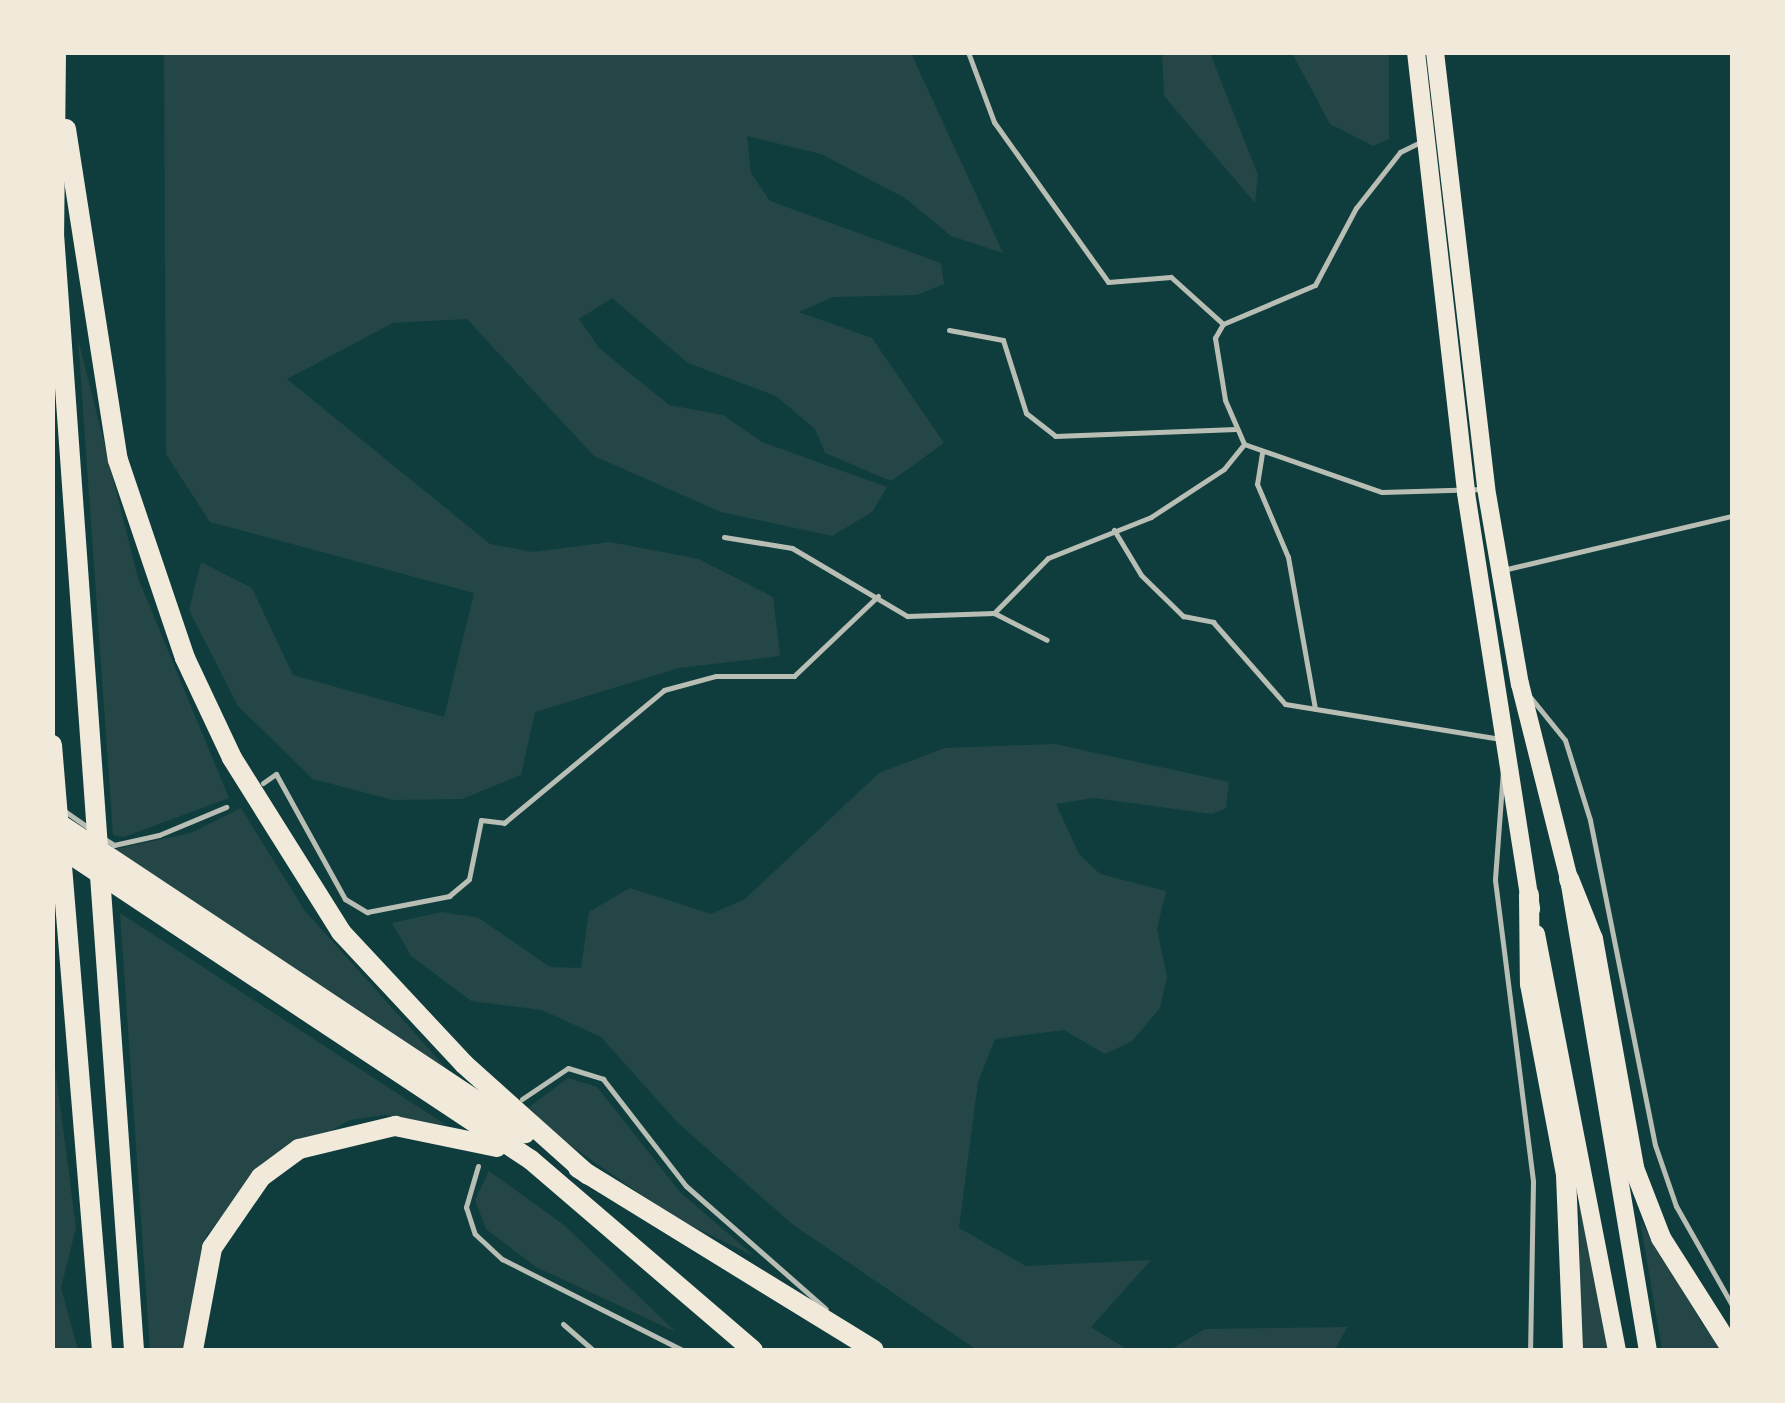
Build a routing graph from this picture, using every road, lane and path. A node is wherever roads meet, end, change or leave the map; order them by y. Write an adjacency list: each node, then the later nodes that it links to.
1 (57, 52): 35 (highway); 40 (highway)
2 (968, 52): 6 (lane)
3 (1416, 52): 5 (main road)
4 (1435, 52): 11 (main road)
5 (1429, 138): 6 (lane); 12 (main road)
6 (1223, 324): 8 (lane)
7 (949, 330): 8 (lane)
8 (1236, 428): 9 (lane)
9 (1244, 444): 10 (lane); 14 (lane)
10 (1262, 453): 12 (lane); 22 (lane)
11 (1486, 488): 12 (lane); 16 (main road)
12 (1466, 494): 17 (main road)
13 (1732, 516): 16 (lane)
14 (1114, 530): 19 (lane); 22 (lane)
15 (724, 537): 18 (lane)
16 (1504, 570): 17 (lane); 21 (main road)
17 (1480, 576): 24 (main road)
18 (878, 596): 19 (lane); 25 (lane)
19 (994, 613): 20 (lane)
20 (1047, 640)
21 (1520, 684): 30 (main road); 36 (lane)
22 (1315, 709): 24 (lane)
23 (52, 745): 39 (highway)
24 (1506, 746): 31 (main road); 45 (lane)
25 (262, 784)
26 (52, 803): 27 (lane)
27 (226, 807)
28 (52, 819): 35 (highway)
29 (52, 842): 33 (highway)
30 (1569, 879): 48 (main road); 49 (highway)
31 (1529, 896): 46 (highway); 47 (main road)
32 (522, 1100): 38 (lane)
33 (531, 1160): 41 (highway); 44 (highway)
34 (478, 1166): 43 (lane)
35 (588, 1175): 38 (highway)
36 (1732, 1305)
37 (563, 1324): 42 (lane)
38 (866, 1345)
39 (102, 1350)
40 (134, 1350)
41 (193, 1350)
42 (593, 1350)
43 (682, 1350)
44 (754, 1350)
45 (1530, 1350)
46 (1573, 1350)
47 (1617, 1350)
48 (1648, 1350)
49 (1732, 1350)

